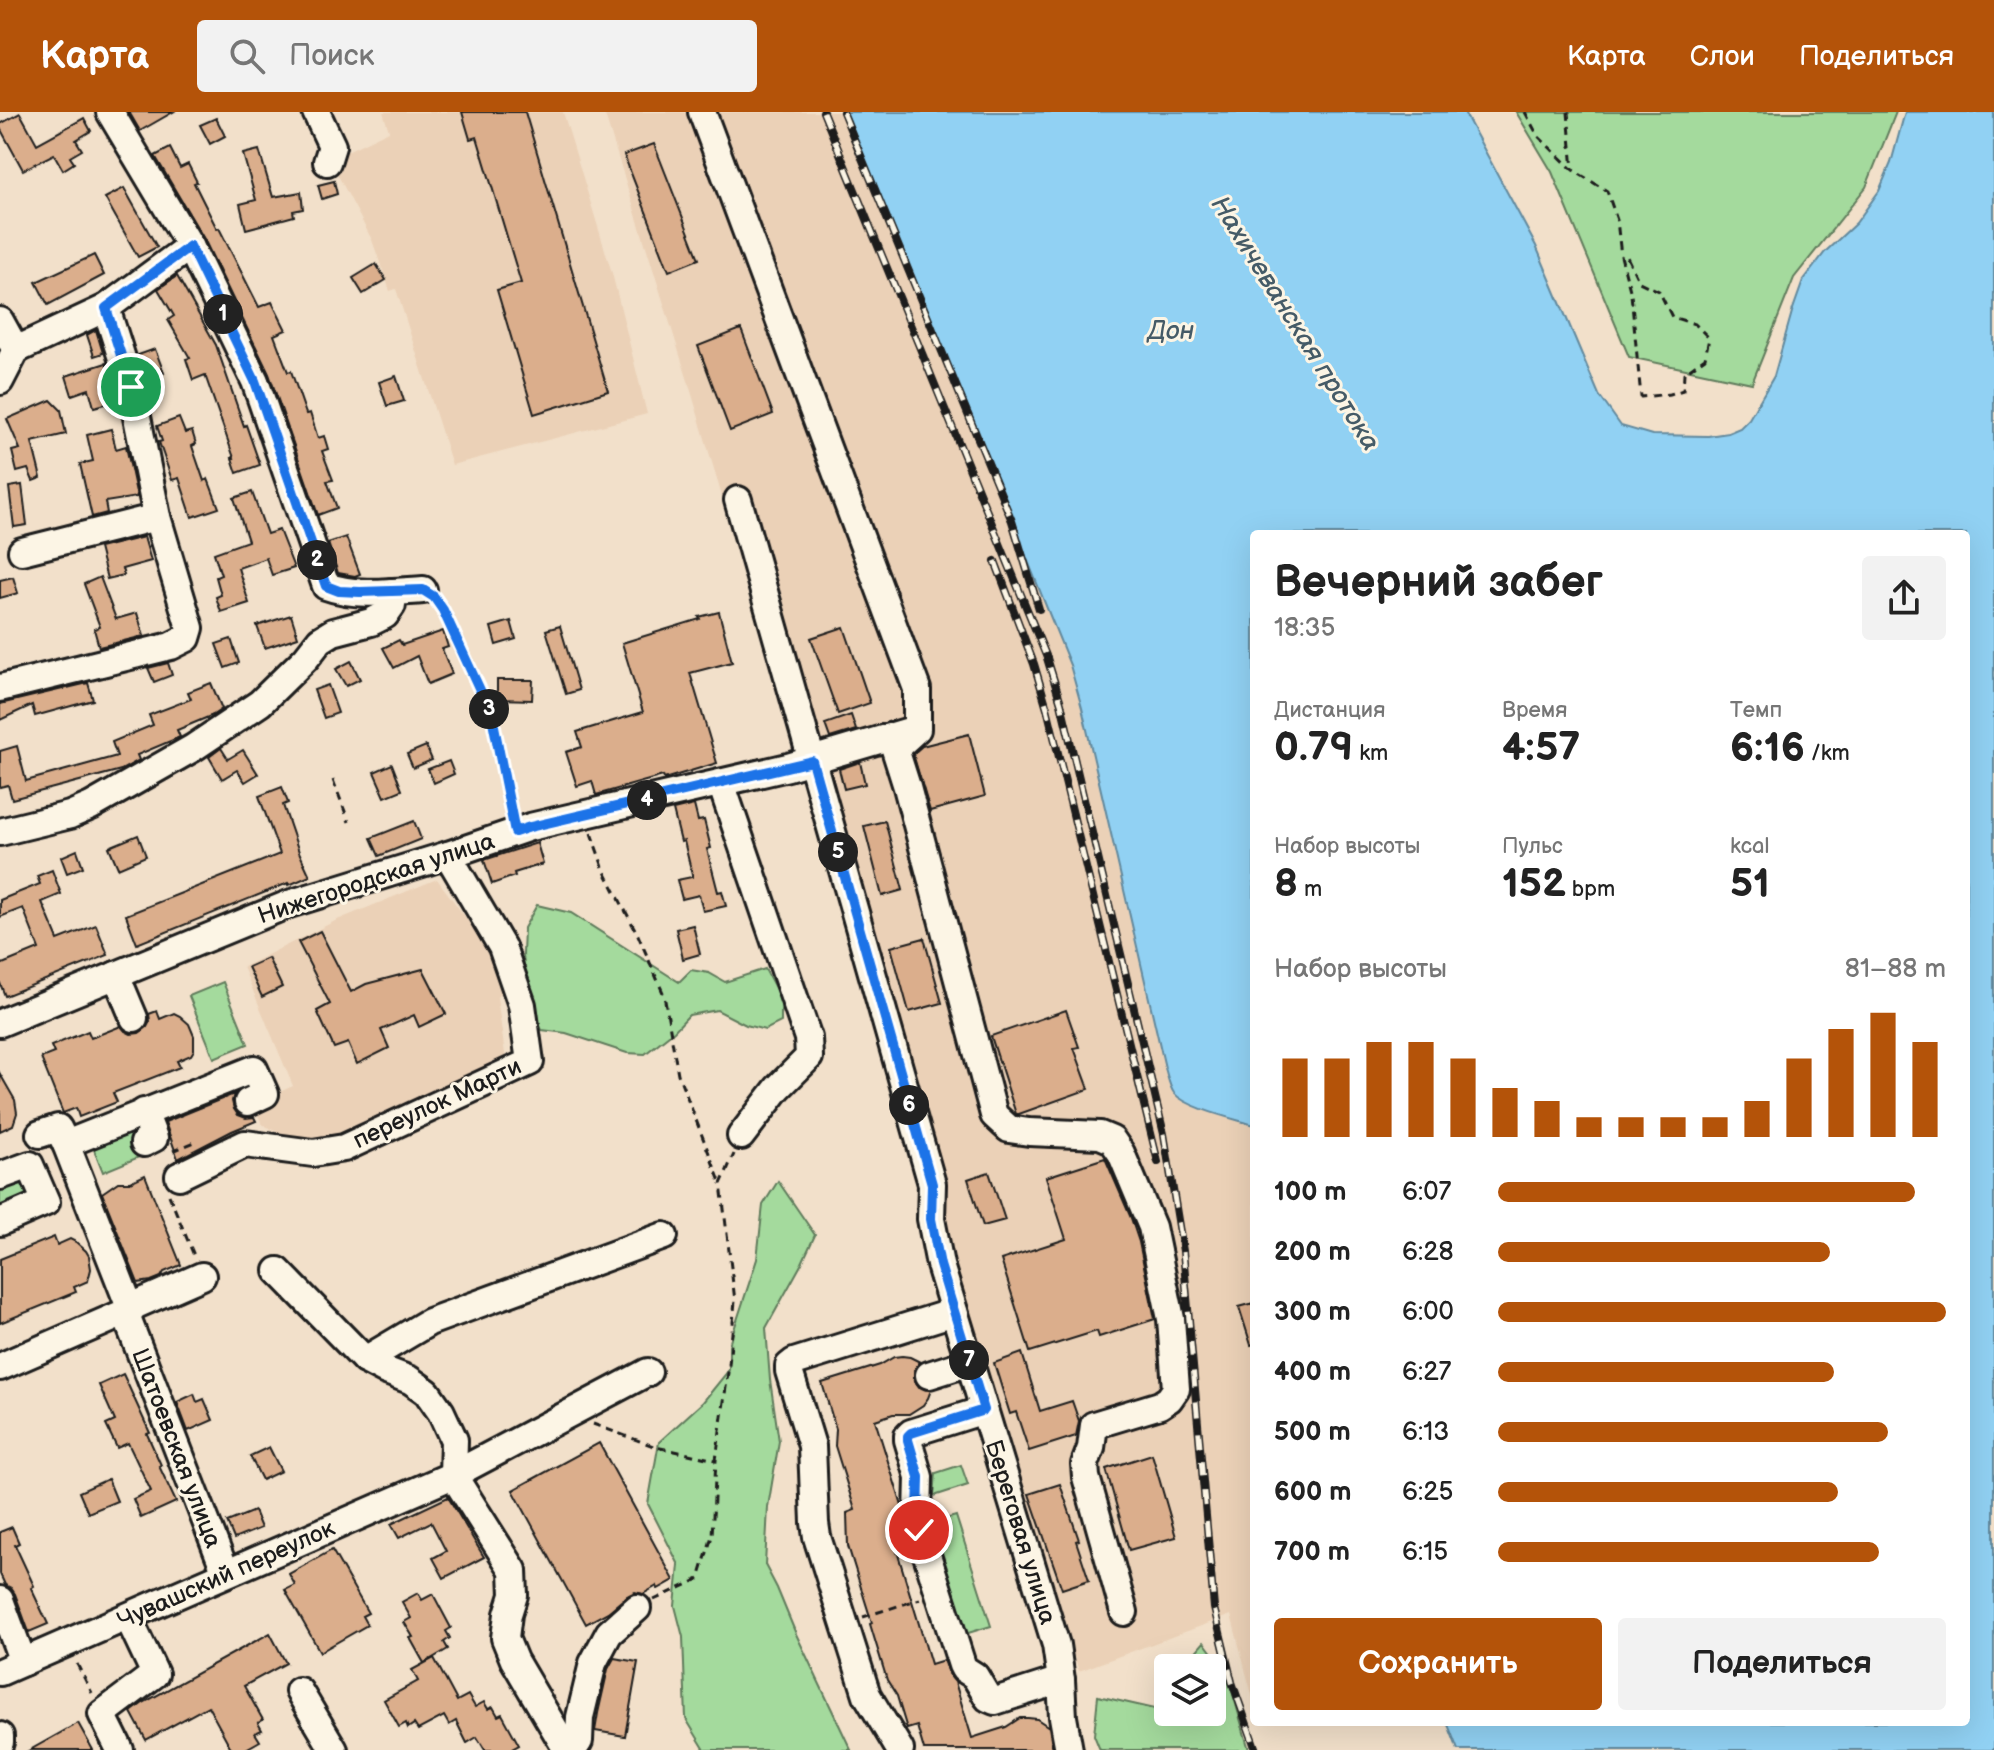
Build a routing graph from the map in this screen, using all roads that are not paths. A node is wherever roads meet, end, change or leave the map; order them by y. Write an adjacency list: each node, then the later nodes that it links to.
1 (110, 112): 5 (street)
2 (316, 112): 4 (street)
3 (702, 112): 16 (street)
4 (327, 162)
5 (190, 246): 6 (street); 14 (street)
6 (106, 308): 8 (street); 11 (street)
7 (0, 321): 8 (street)
8 (16, 350): 9 (street)
9 (0, 381)
10 (738, 500): 17 (street, Береговая улица)
11 (157, 517): 12 (street); 15 (street)
12 (22, 551)
13 (423, 590): 14 (street)
14 (392, 592): 19 (street)
15 (0, 688)
16 (917, 729): 17 (street, Нижегородская улица); 48 (street)
17 (812, 761): 18 (street, Нижегородская улица); 36 (street, Береговая улица)
18 (721, 783): 20 (street, Нижегородская улица); 27 (street)
19 (0, 832)
20 (448, 855): 21 (street, Нижегородская улица); 30 (street, переулок Марти)
21 (116, 975): 22 (street); 23 (street, Нижегородская улица)
22 (134, 1018)
23 (0, 1023)
24 (248, 1102): 25 (street)
25 (144, 1112): 28 (street); 29 (street)
26 (40, 1134): 29 (street)
27 (741, 1136)
28 (144, 1143)
29 (66, 1144): 37 (street, Шатоевская улица)
30 (174, 1174)
31 (0, 1176): 32 (street)
32 (0, 1222)
33 (664, 1236): 38 (street)
34 (278, 1271): 38 (street)
35 (202, 1276): 37 (street)
36 (954, 1312): 39 (street, Береговая улица); 57 (street)
37 (128, 1314): 40 (street); 45 (street, Шатоевская улица)
38 (365, 1360): 44 (street)
39 (970, 1362): 42 (street); 43 (street, Береговая улица)
40 (0, 1367)
41 (648, 1372): 44 (street, Чувашский переулок)
42 (929, 1375)
43 (984, 1410): 51 (street, Береговая улица); 51 (street)
44 (453, 1475): 45 (street, Чувашский переулок); 56 (street)
45 (226, 1573): 49 (street, Чувашский переулок)
46 (0, 1600): 50 (street)
47 (637, 1608): 56 (street)
48 (1124, 1612)
49 (128, 1617): 50 (street, Чувашский переулок); 54 (street)
50 (12, 1667)
51 (1061, 1680): 53 (street, Береговая улица)
52 (299, 1691): 55 (street)
53 (1063, 1741)
54 (120, 1750)
55 (334, 1750)
56 (570, 1750)
57 (900, 1750)

